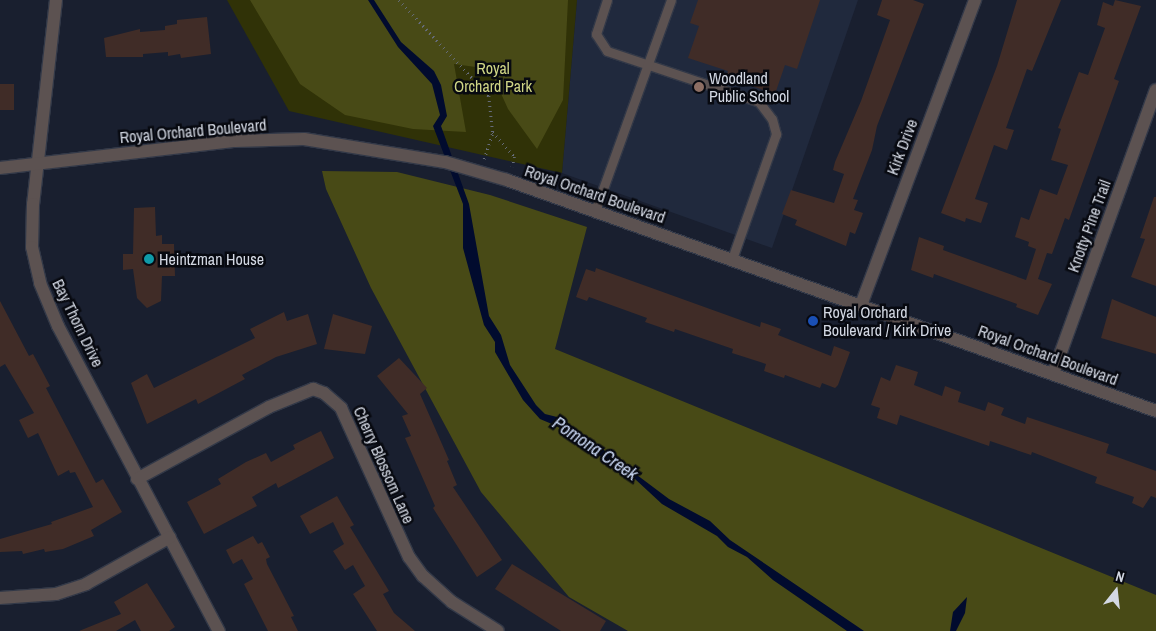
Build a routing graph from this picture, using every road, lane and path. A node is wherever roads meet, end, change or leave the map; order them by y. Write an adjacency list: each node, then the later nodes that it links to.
1 (56, 0): 9 (street, Bay Thorn Drive)
2 (399, 0): 8 (path)
3 (607, 0): 6 (lane)
4 (671, 0): 6 (lane)
5 (974, 0): 15 (street, Kirk Drive)
6 (647, 64): 13 (lane); 14 (lane)
7 (1156, 90): 16 (street, Knotty Pine Trail)
8 (494, 132): 11 (path); 12 (path)
9 (38, 164): 10 (street, Royal Orchard Boulevard); 11 (street, Royal Orchard Boulevard); 18 (street, Bay Thorn Drive)
10 (0, 168)
11 (477, 170): 12 (street, Royal Orchard Boulevard)
12 (507, 180): 13 (street, Royal Orchard Boulevard)
13 (595, 211): 14 (street, Royal Orchard Boulevard)
14 (732, 259): 15 (street, Royal Orchard Boulevard)
15 (861, 305): 16 (street, Royal Orchard Boulevard)
16 (1053, 374): 17 (street, Royal Orchard Boulevard)
17 (1156, 411)
18 (138, 479): 19 (street, Bay Thorn Drive); 22 (street, Cherry Blossom Lane)
19 (170, 537): 20 (street); 21 (street, Bay Thorn Drive)
20 (0, 598)
21 (219, 631)
22 (498, 631)

